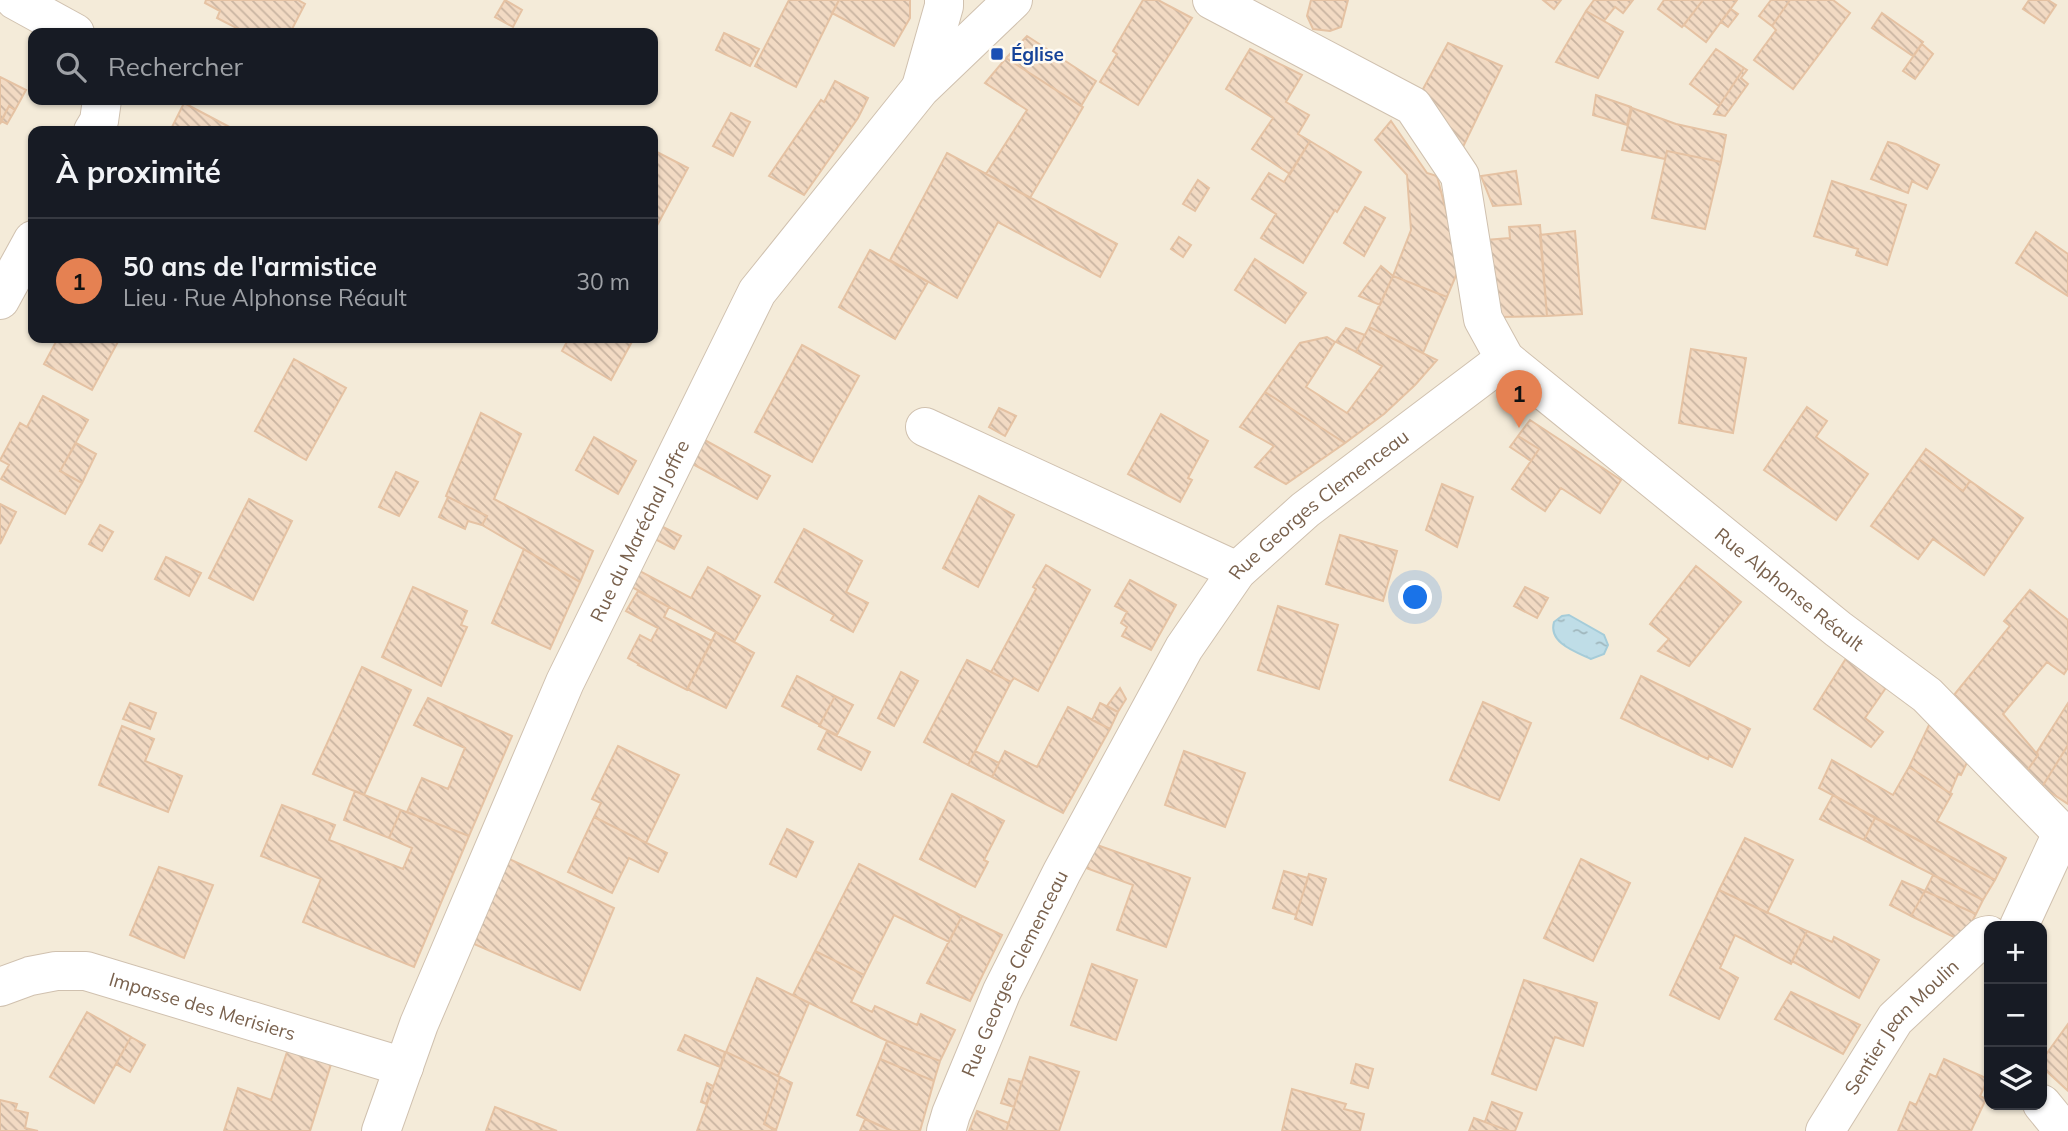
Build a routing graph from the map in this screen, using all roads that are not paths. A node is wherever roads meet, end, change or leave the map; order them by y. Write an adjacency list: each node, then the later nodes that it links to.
1 (16, 0): 5 (street)
2 (944, 0): 6 (street)
3 (1013, 0): 6 (street, Rue du Maréchal Joffre)
4 (1212, 0): 11 (street)
5 (66, 28)
6 (920, 89): 18 (street, Rue du Maréchal Joffre)
7 (101, 105): 8 (street)
8 (96, 126)
9 (28, 249): 10 (street)
10 (0, 300)
11 (1505, 359): 13 (street, Rue Georges Clemenceau); 14 (street, Rue Alphonse Réault)
12 (925, 426): 13 (street)
13 (1237, 571): 21 (street, Rue Georges Clemenceau)
14 (2065, 833): 15 (street)
15 (2021, 921)
16 (1984, 936): 22 (street, Sentier Jean Moulin)
17 (0, 987): 18 (street, Impasse des Merisiers)
18 (404, 1067): 20 (street, Rue du Maréchal Joffre)
19 (2047, 1110): 23 (street)
20 (381, 1131)
21 (946, 1131)
22 (1825, 1131)
23 (2064, 1131)

